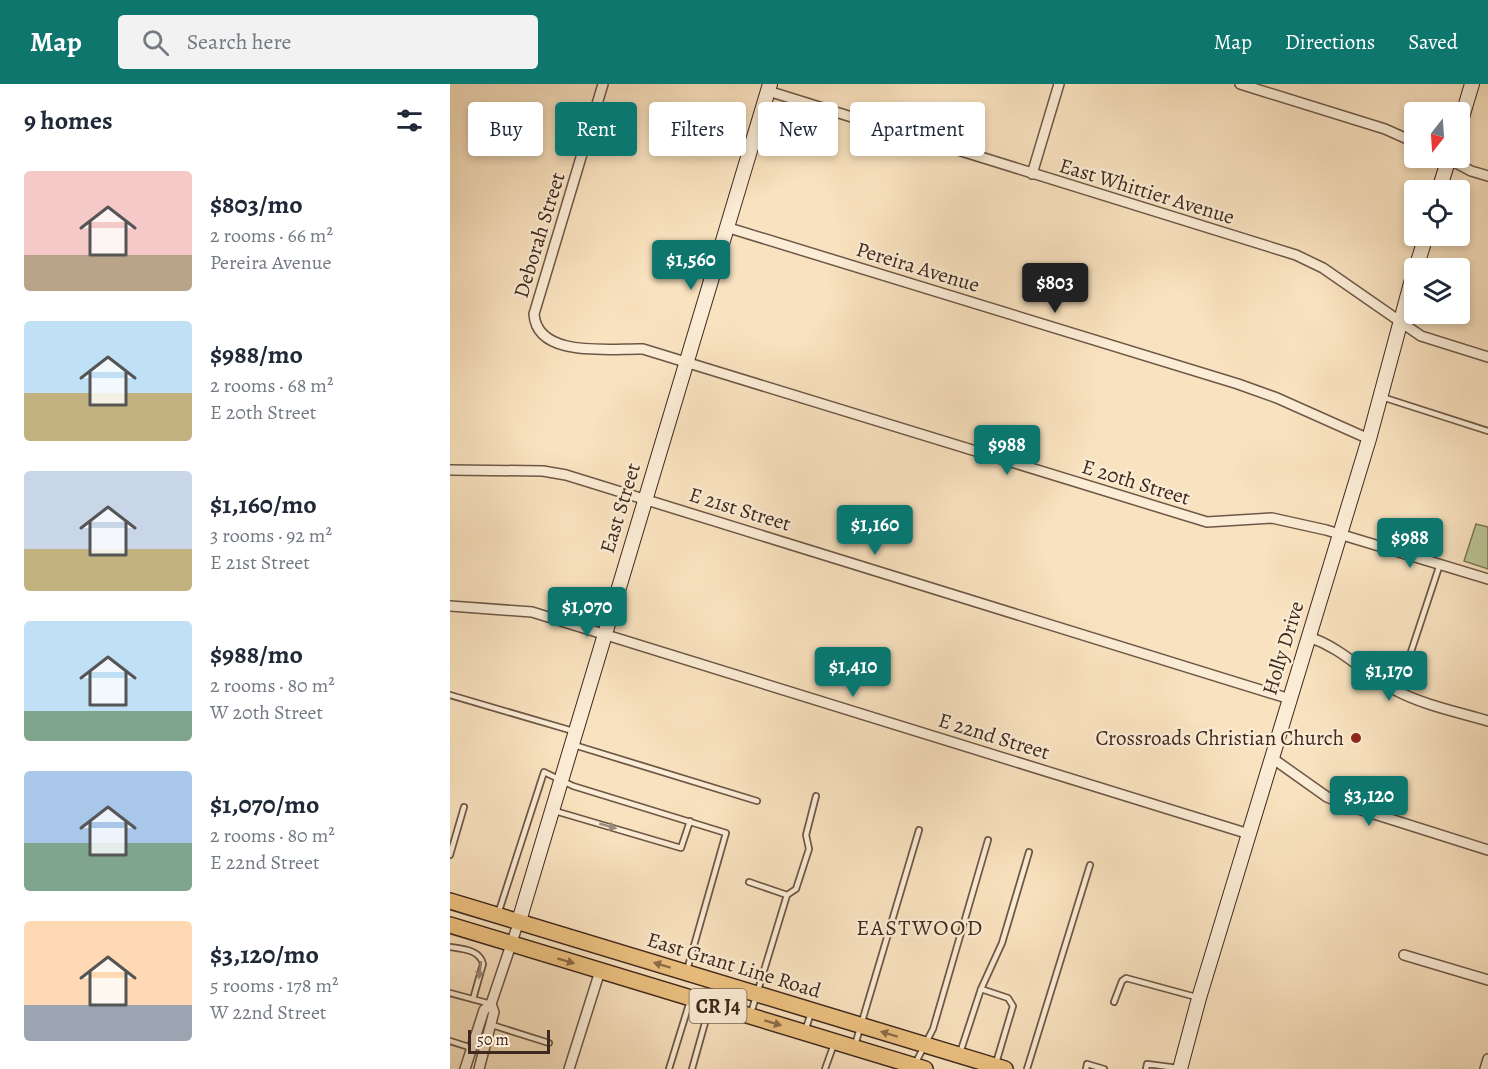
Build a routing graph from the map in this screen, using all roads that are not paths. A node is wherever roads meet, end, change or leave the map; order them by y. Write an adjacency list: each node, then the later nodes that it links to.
1 (603, 84): 14 (street, Deborah Street)
2 (1059, 84): 9 (street)
3 (1240, 84): 7 (street)
4 (1472, 84): 6 (street)
5 (769, 88): 9 (street, East Whittier Avenue); 11 (street, East Street)
6 (1467, 102)
7 (1404, 138)
8 (1466, 168): 10 (street)
9 (1032, 174): 13 (street, East Whittier Avenue)
10 (1488, 176)
11 (726, 227): 16 (street, East Street); 19 (street, Pereira Avenue)
12 (1404, 307): 13 (street, Holly Drive)
13 (1400, 320): 15 (street, East Whittier Avenue); 17 (street, Holly Drive)
14 (536, 327): 16 (street, E 20th Street)
15 (1488, 357)
16 (686, 363): 21 (street, East Street); 22 (street, E 20th Street)
17 (1380, 396): 18 (lane); 19 (street, Holly Drive)
18 (1488, 431)
19 (1369, 439): 22 (street, Holly Drive)
20 (450, 470): 21 (street, E 21st Street)
21 (645, 498): 26 (street, East Street); 30 (street, E 21st Street)
22 (1340, 535): 23 (street, E 20th Street); 27 (street, Holly Drive)
23 (1440, 564): 24 (street, E 20th Street); 28 (lane)
24 (1488, 579)
25 (450, 606): 26 (street, E 22nd Street)
26 (604, 635): 32 (street, East Street); 41 (street, E 22nd Street)
27 (1309, 637): 28 (street); 30 (street, Holly Drive)
28 (1398, 692): 31 (street)
29 (450, 695): 32 (lane)
30 (1290, 699): 33 (street, Holly Drive)
31 (1488, 721)
32 (573, 738): 34 (street, East Street); 36 (lane)
33 (1272, 758): 41 (street, Holly Drive); 43 (street)
34 (566, 783): 38 (street, East Street); 39 (lane); 50 (lane)
35 (816, 796): 48 (lane)
36 (758, 801)
37 (464, 807): 45 (lane)
38 (552, 810): 39 (lane, one-way to 39); 51 (street, East Street)
39 (690, 821): 59 (lane)
40 (919, 830): 73 (lane)
41 (1249, 834): 65 (street, Holly Drive)
42 (988, 840): 78 (lane)
43 (1488, 850)
44 (1029, 852): 61 (lane)
45 (450, 855)
46 (1090, 865): 91 (lane)
47 (749, 882): 48 (lane)
48 (787, 895): 63 (lane)
49 (450, 901): 50 (main road, East Grant Line Road / CR J4)
50 (498, 915): 51 (main road, East Grant Line Road / CR J4)
51 (519, 921): 54 (street, East Street); 59 (main road, East Grant Line Road / CR J4, one-way to 51)
52 (450, 925): 53 (main road, East Grant Line Road / CR J4)
53 (472, 932): 54 (main road, East Grant Line Road / CR J4); 56 (lane)
54 (510, 944): 58 (main road, East Grant Line Road / CR J4, one-way to 58); 68 (street, East Street)
55 (450, 947): 56 (lane)
56 (465, 949): 66 (lane, one-way to 66)
57 (1404, 955): 60 (street)
58 (600, 971): 64 (main road, East Grant Line Road / CR J4); 87 (street)
59 (687, 972): 63 (main road, East Grant Line Road / CR J4)
60 (1488, 980)
61 (981, 989): 81 (lane); 84 (lane)
62 (450, 993): 66 (lane)
63 (757, 994): 70 (main road, East Grant Line Road / CR J4); 71 (lane)
64 (691, 998): 69 (main road, East Grant Line Road / CR J4); 88 (lane)
65 (1199, 998): 67 (lane); 95 (street, Holly Drive)
66 (473, 999): 68 (lane)
67 (1114, 1002)
68 (491, 1004): 72 (street); 79 (street)
69 (710, 1004): 71 (main road, East Grant Line Road / CR J4); 89 (lane)
70 (812, 1010): 73 (main road, East Grant Line Road / CR J4); 74 (lane)
71 (750, 1016): 74 (main road, East Grant Line Road / CR J4, one-way to 74)
72 (492, 1024): 77 (lane); 86 (street)
73 (861, 1025): 78 (main road, East Grant Line Road / CR J4, one-way to 73); 80 (lane)
74 (804, 1033): 76 (main road, East Grant Line Road / CR J4)
75 (450, 1041): 79 (lane)
76 (834, 1042): 80 (main road, East Grant Line Road / CR J4); 90 (lane)
77 (549, 1043)
78 (923, 1044): 81 (main road, East Grant Line Road / CR J4); 83 (lane)
79 (472, 1048): 85 (street)
80 (854, 1048): 83 (main road, East Grant Line Road / CR J4)
81 (959, 1055): 84 (main road, East Grant Line Road / CR J4)
82 (1488, 1059): 96 (street)
83 (918, 1068)
84 (1000, 1068)
85 (465, 1069)
86 (479, 1069)
87 (569, 1069)
88 (669, 1069)
89 (692, 1069)
90 (825, 1069)
91 (1028, 1069)
92 (1086, 1069): 93 (lane)
93 (1104, 1069)
94 (1146, 1069): 95 (lane)
95 (1180, 1069)
96 (1485, 1069)

